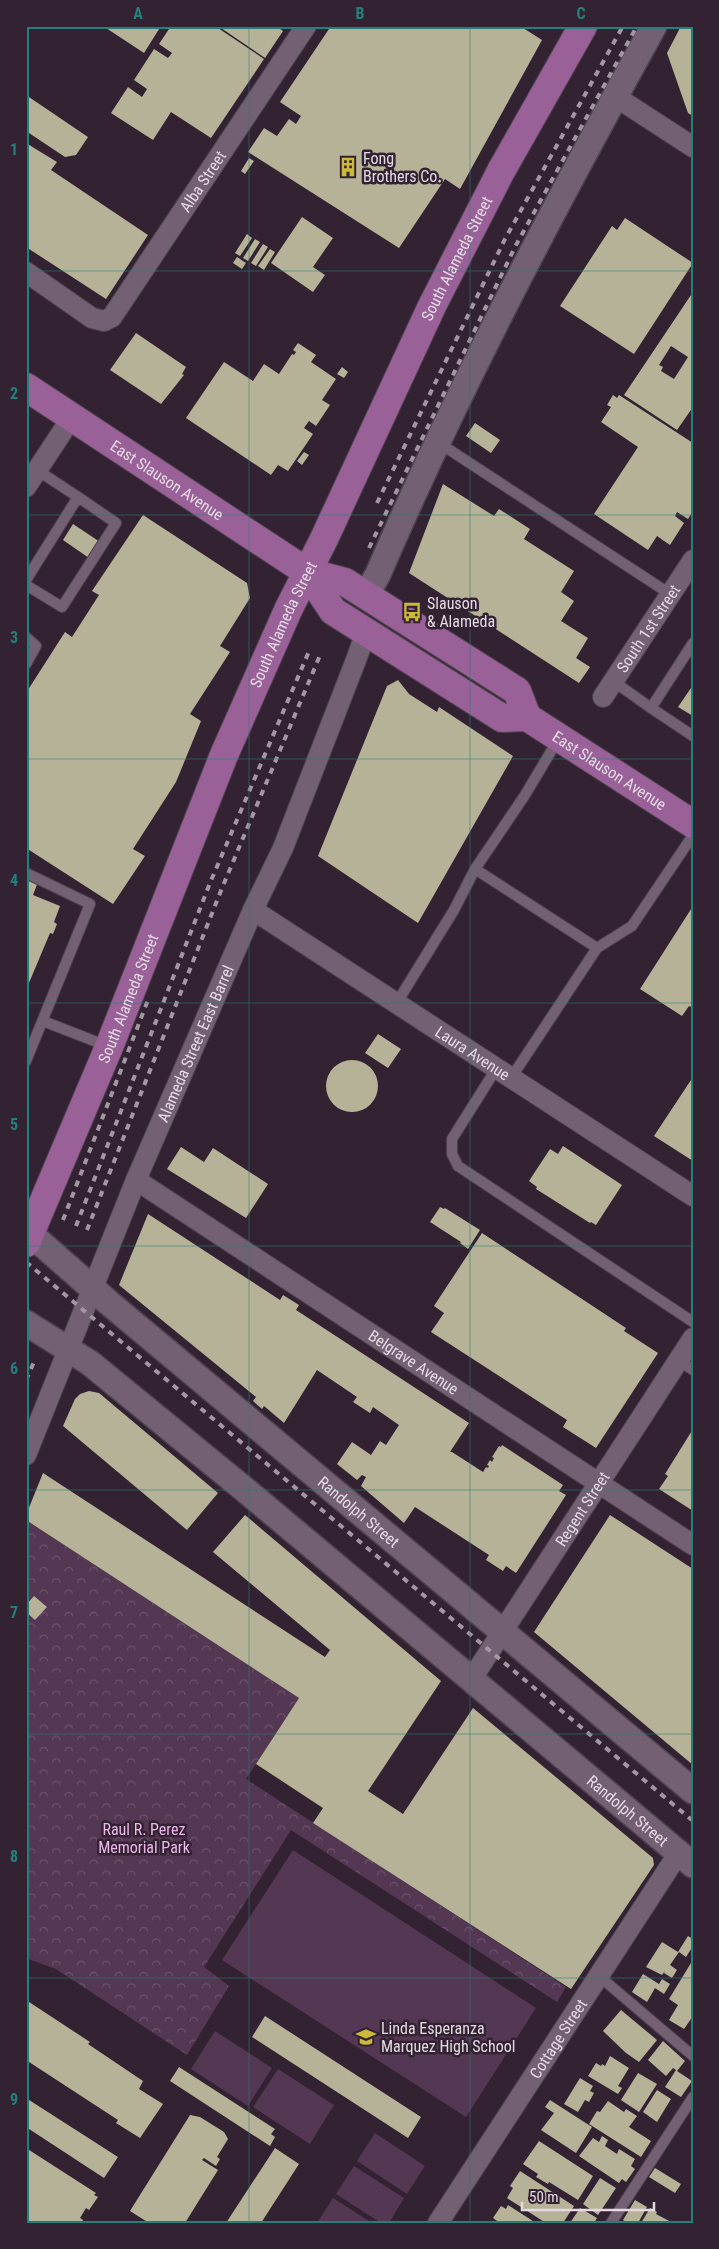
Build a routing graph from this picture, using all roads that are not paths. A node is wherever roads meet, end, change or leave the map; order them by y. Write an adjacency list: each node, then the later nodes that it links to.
1 (306, 26): 6 (street, Alba Street)
2 (584, 26): 14 (main road, South Alameda Street)
3 (654, 26): 4 (street)
4 (616, 97): 5 (street); 9 (street)
5 (693, 147)
6 (26, 272)
7 (26, 387): 8 (main road, East Slauson Avenue)
8 (72, 417): 10 (street); 14 (main road, East Slauson Avenue)
9 (439, 443): 17 (lane); 18 (street)
10 (37, 470): 11 (street); 12 (lane)
11 (26, 487)
12 (78, 498): 15 (lane); 16 (lane)
13 (693, 560): 17 (street, South 1st Street)
14 (307, 572): 18 (main road, East Slauson Avenue); 19 (main road, East Slauson Avenue); 36 (main road, South Alameda Street)
15 (26, 580)
16 (26, 585)
17 (670, 594): 23 (street, South 1st Street)
18 (366, 595): 25 (main road, East Slauson Avenue)
19 (366, 632): 25 (main road, East Slauson Avenue); 32 (street, Alameda Street East Barrel)
20 (26, 637): 22 (lane)
21 (693, 643): 24 (lane)
22 (26, 664)
23 (608, 689): 24 (lane)
24 (651, 708): 26 (lane)
25 (527, 717): 27 (main road, East Slauson Avenue)
26 (693, 736)
27 (560, 738): 28 (main road, East Slauson Avenue); 30 (lane)
28 (693, 824)
29 (693, 835): 33 (lane)
30 (475, 869): 33 (lane); 34 (lane)
31 (26, 873): 35 (lane)
32 (253, 910): 34 (street, Laura Avenue); 39 (street, Alameda Street East Barrel)
33 (597, 948): 38 (lane)
34 (396, 1004): 38 (street, Laura Avenue)
35 (43, 1021): 36 (lane); 37 (lane)
36 (109, 1047): 41 (main road, South Alameda Street)
37 (26, 1061)
38 (504, 1074): 40 (street, Laura Avenue); 43 (lane)
39 (136, 1180): 42 (street, Alameda Street East Barrel); 49 (street, Belgrave Avenue)
40 (693, 1196)
41 (28, 1235): 42 (street, Randolph Street)
42 (93, 1289): 46 (street, Alameda Street East Barrel); 51 (street, Randolph Street)
43 (693, 1322)
44 (26, 1323): 46 (street, Randolph Street)
45 (693, 1338): 47 (street, Regent Street)
46 (69, 1350): 48 (street, Alameda Street East Barrel); 52 (street, Randolph Street)
47 (685, 1365): 49 (street, Regent Street)
48 (26, 1455)
49 (598, 1483): 50 (street, Belgrave Avenue); 51 (street, Regent Street)
50 (693, 1545)
51 (502, 1632): 52 (street, Regent Street); 53 (street, Randolph Street)
52 (471, 1680): 54 (street, Randolph Street)
53 (693, 1791)
54 (686, 1860): 55 (street, Cottage Street)
55 (599, 1976): 56 (lane); 58 (street, Cottage Street)
56 (693, 2056)
57 (693, 2097): 59 (lane)
58 (438, 2223)
59 (611, 2223)

